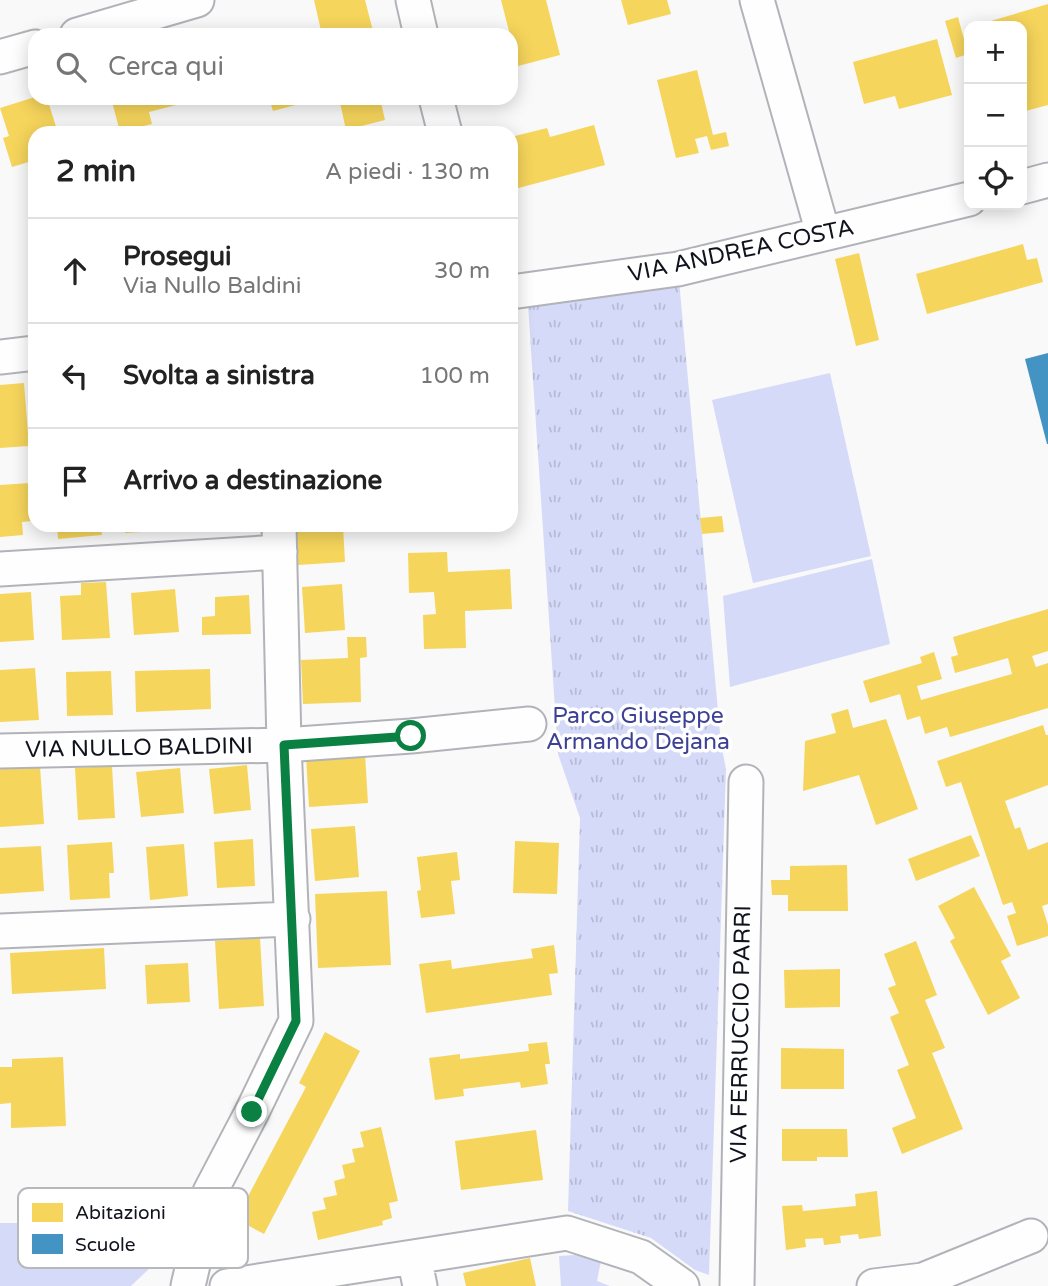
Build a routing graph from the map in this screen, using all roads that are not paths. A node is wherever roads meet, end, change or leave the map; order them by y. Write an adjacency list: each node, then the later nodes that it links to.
1 (197, 0): 4 (street)
2 (413, 0): 5 (street)
3 (757, 0): 13 (street)
4 (101, 28)
5 (419, 28)
6 (28, 49): 7 (street)
7 (0, 57)
8 (438, 105): 9 (street)
9 (443, 126)
10 (1048, 180): 11 (street)
11 (1027, 186)
12 (964, 200): 13 (street, VIA ANDREA COSTA)
13 (823, 233): 14 (street, VIA ANDREA COSTA)
14 (518, 291)
15 (28, 354): 16 (street)
16 (0, 358)
17 (279, 539): 18 (street); 20 (street)
18 (0, 569)
19 (529, 724): 20 (street, VIA NULLO BALDINI)
20 (284, 745): 21 (street, VIA NULLO BALDINI); 23 (street)
21 (0, 751)
22 (746, 782): 32 (street, VIA FERRUCCIO PARRI)
23 (293, 919): 24 (street); 25 (street)
24 (0, 931)
25 (213, 1188)
26 (1031, 1236): 33 (street)
27 (192, 1268): 29 (street)
28 (417, 1271): 30 (street); 31 (street)
29 (188, 1286)
30 (227, 1286)
31 (682, 1286)
32 (737, 1286)
33 (874, 1286)

